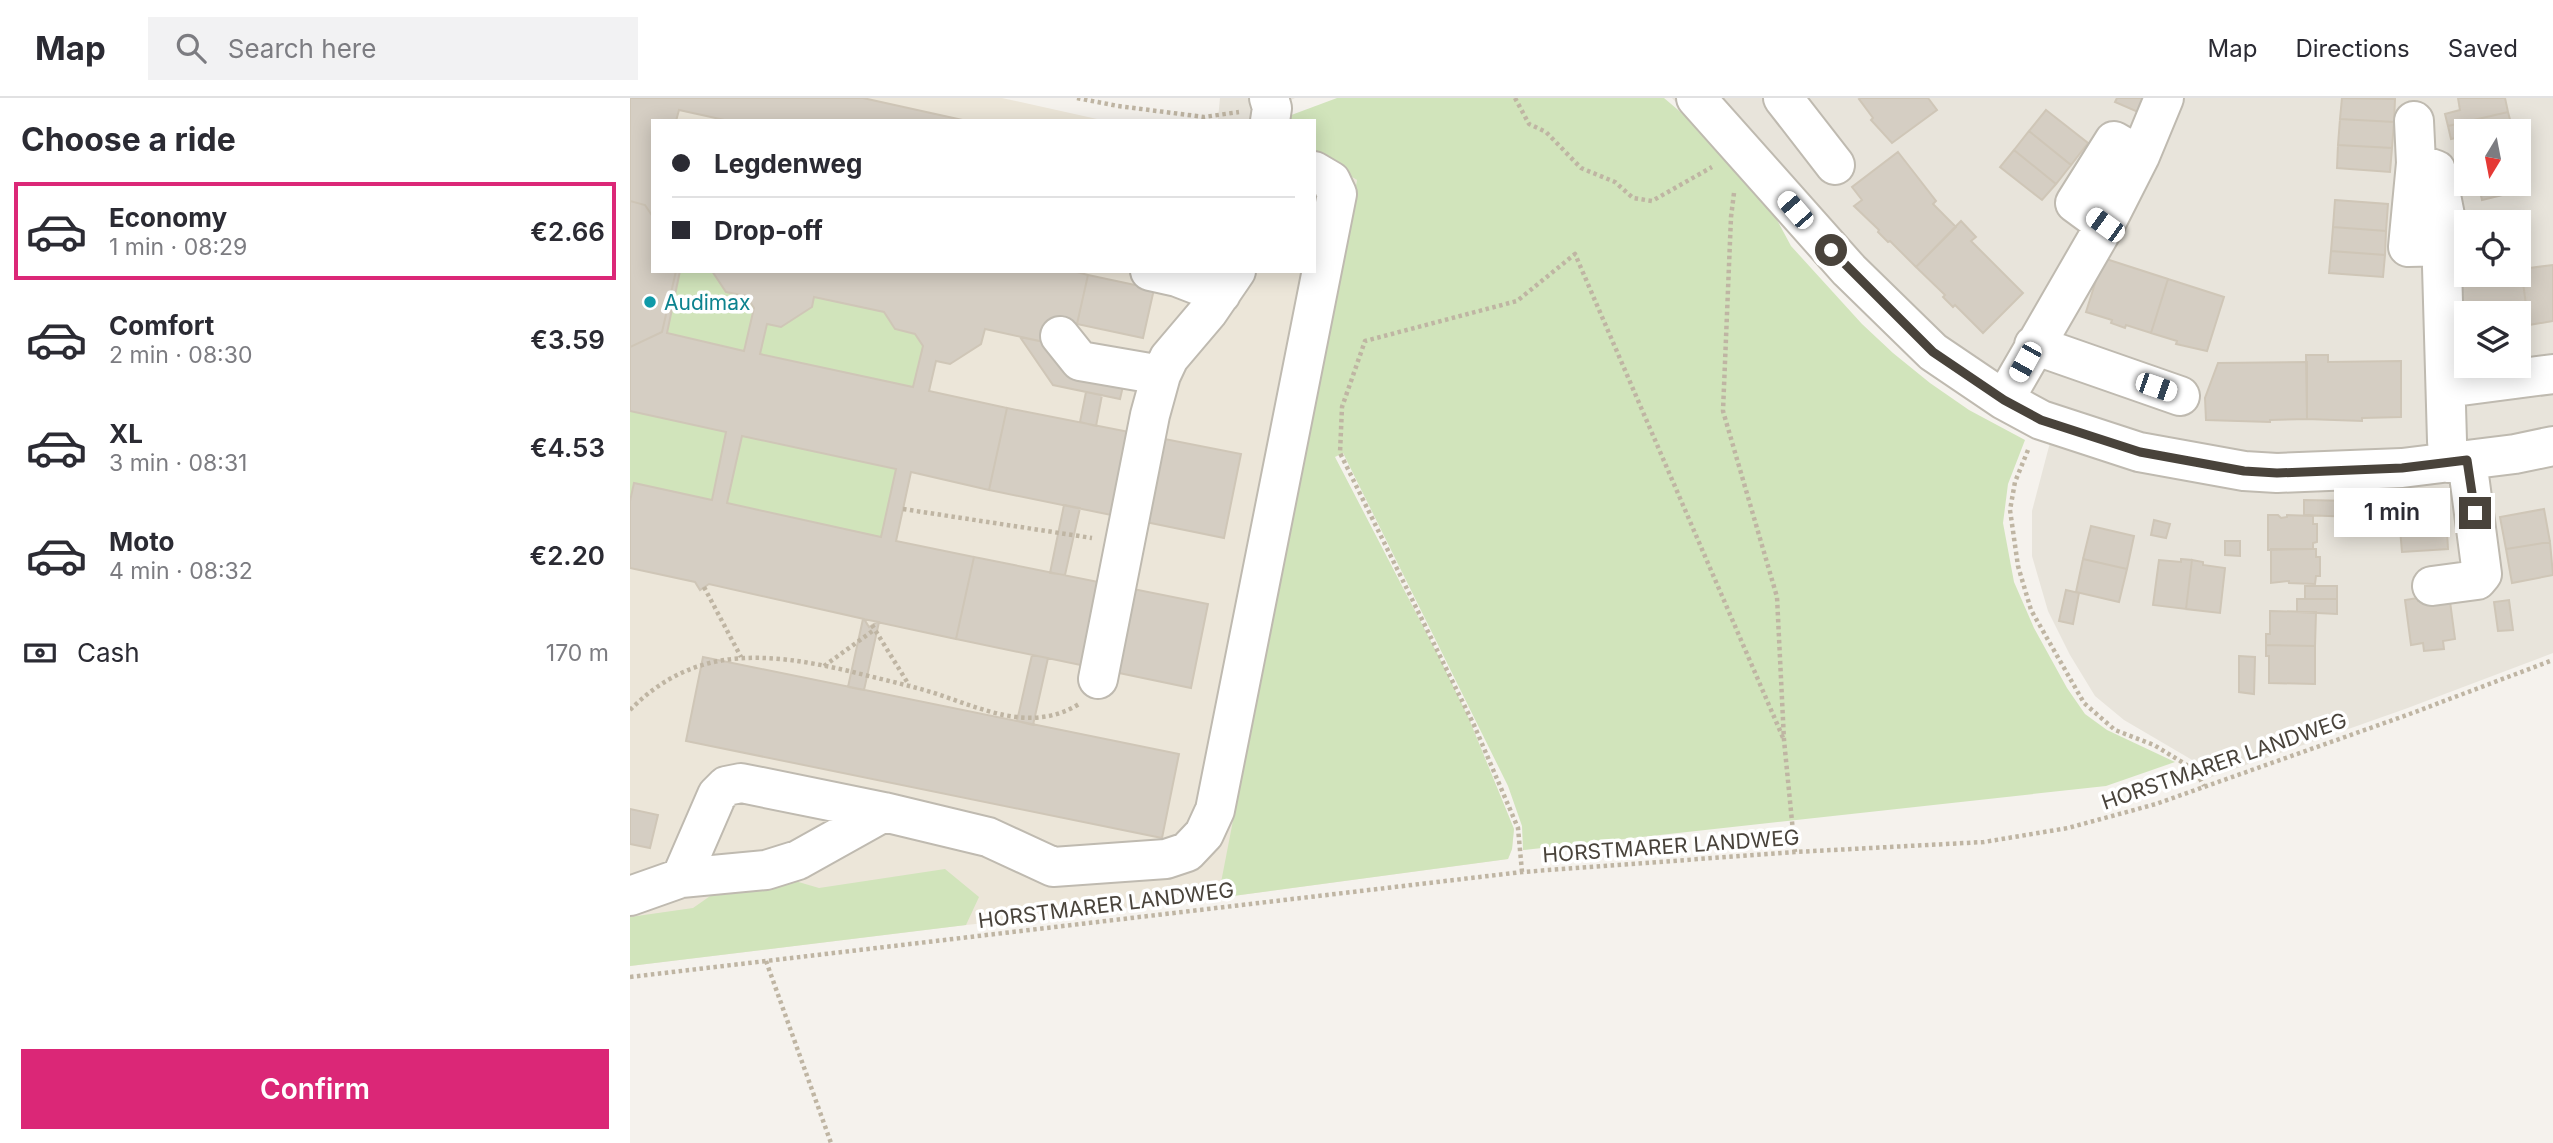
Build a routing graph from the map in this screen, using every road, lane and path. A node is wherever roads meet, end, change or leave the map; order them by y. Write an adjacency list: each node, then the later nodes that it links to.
1 (1077, 98): 6 (path)
2 (1515, 98): 8 (path)
3 (1696, 98): 8 (street)
4 (1783, 98): 9 (street)
5 (2164, 98): 14 (street)
6 (1270, 109)
7 (2414, 121): 17 (street)
8 (1750, 158): 19 (street); 33 (path)
9 (1835, 165)
10 (1316, 172): 35 (street)
11 (1159, 273): 12 (street)
12 (1229, 282): 16 (street)
13 (1060, 336): 16 (street)
14 (2034, 345): 18 (street); 19 (street)
15 (2553, 374): 17 (street)
16 (1161, 375): 24 (street)
17 (2446, 388): 22 (street)
18 (2180, 396)
19 (2004, 400): 20 (street)
20 (2041, 420): 22 (street); 34 (path)
21 (2553, 446): 22 (street)
22 (2458, 461): 25 (street)
23 (903, 509): 24 (path)
24 (1124, 543): 30 (street)
25 (2432, 586)
26 (704, 587): 27 (path)
27 (741, 657): 29 (path); 32 (path)
28 (2553, 660): 34 (path, HORSTMARER LANDWEG)
29 (824, 666): 31 (path); 31 (path)
30 (1098, 679): 31 (path)
31 (910, 685)
32 (630, 709)
33 (1784, 740): 36 (path); 37 (path)
34 (2204, 786): 36 (path, HORSTMARER LANDWEG)
35 (884, 812): 38 (street); 38 (street)
36 (1795, 852): 37 (path, HORSTMARER LANDWEG)
37 (1522, 872): 40 (path, HORSTMARER LANDWEG)
38 (681, 878): 39 (street)
39 (630, 896)
40 (766, 961): 41 (path, HORSTMARER LANDWEG); 42 (path)
41 (630, 977)
42 (831, 1143)

